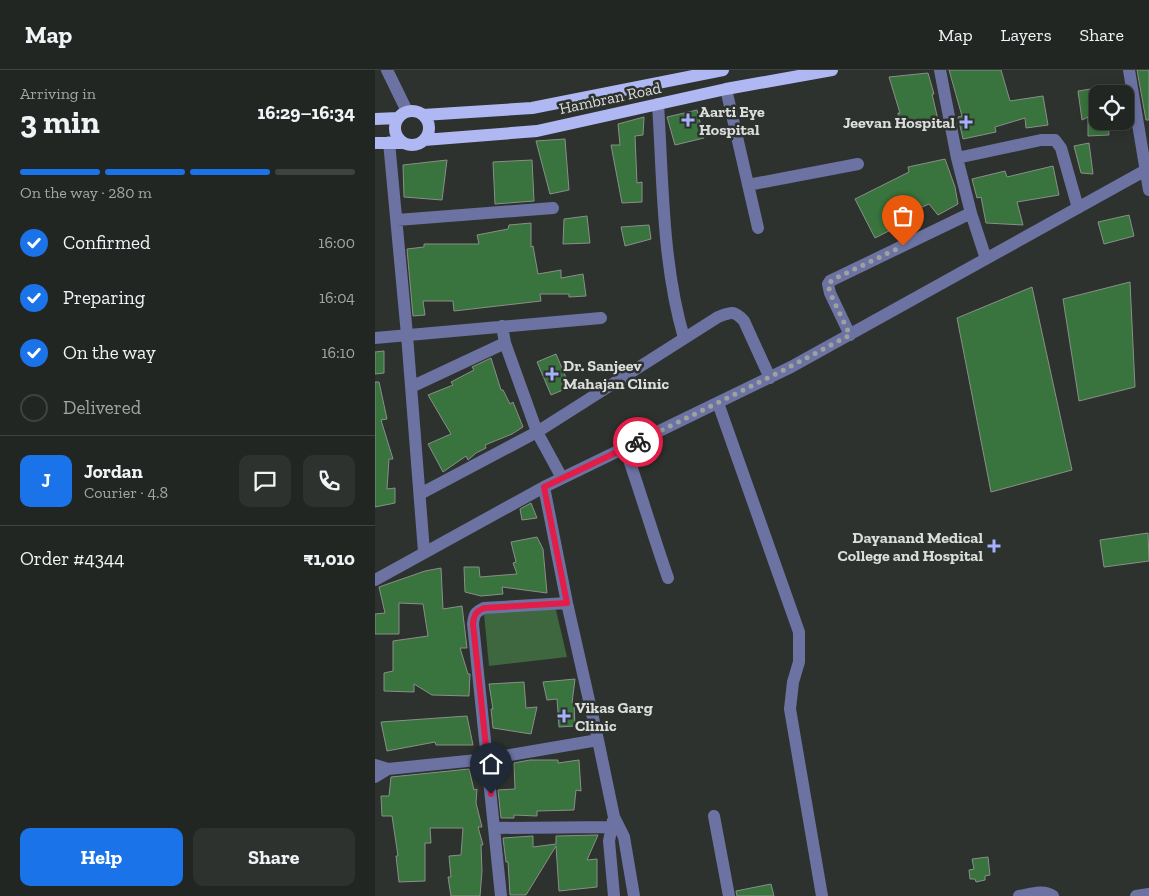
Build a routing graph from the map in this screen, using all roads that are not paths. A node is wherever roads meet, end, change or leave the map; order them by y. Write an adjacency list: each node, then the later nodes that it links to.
1 (387, 70): 9 (street)
2 (723, 70): 6 (main road, Hambran Road)
3 (832, 70): 7 (main road, Hambran Road)
4 (940, 70): 16 (street)
5 (1129, 70): 18 (street)
6 (679, 74): 10 (main road, Hambran Road)
7 (726, 89): 8 (main road, Hambran Road); 19 (street)
8 (658, 104): 12 (main road, Hambran Road); 32 (street)
9 (402, 115): 10 (main road); 11 (main road); 15 (main road)
10 (423, 115): 12 (main road)
11 (375, 119)
12 (424, 140): 15 (main road)
13 (389, 142): 14 (main road); 15 (main road); 24 (street)
14 (375, 143)
15 (403, 143)
16 (957, 158): 22 (street); 23 (street)
17 (857, 164): 19 (street)
18 (1146, 170): 20 (street); 22 (street)
19 (748, 185): 25 (street)
20 (1149, 190)
21 (553, 208): 24 (street)
22 (1078, 208): 26 (street)
23 (971, 213): 26 (street); 30 (street)
24 (397, 220): 29 (street)
25 (758, 228)
26 (986, 259): 30 (street)
27 (601, 318): 28 (street)
28 (503, 326): 29 (street); 33 (street)
29 (407, 335): 31 (street); 35 (street)
30 (850, 335): 34 (street)
31 (375, 338)
32 (684, 338): 34 (street); 37 (street)
33 (505, 343): 35 (street); 37 (street)
34 (770, 378): 36 (street)
35 (411, 387): 41 (street)
36 (718, 403): 38 (street); 59 (street)
37 (537, 432): 39 (street); 41 (street)
38 (625, 448): 39 (street); 43 (street)
39 (562, 478): 40 (street)
40 (544, 487): 42 (street); 45 (street)
41 (420, 494): 42 (street)
42 (424, 552): 44 (street)
43 (668, 578)
44 (375, 580)
45 (567, 603): 46 (street); 47 (street)
46 (598, 740): 47 (street); 52 (street)
47 (487, 759): 49 (street); 53 (street)
48 (375, 765): 49 (street)
49 (387, 770): 50 (street)
50 (375, 777)
51 (714, 816): 58 (street)
52 (613, 822): 53 (street); 56 (street); 57 (street)
53 (494, 828): 55 (street)
54 (1149, 894): 62 (street)
55 (501, 896)
56 (614, 896)
57 (634, 896)
58 (729, 896)
59 (822, 896)
60 (1019, 896): 61 (street)
61 (1053, 896)
62 (1136, 896)

